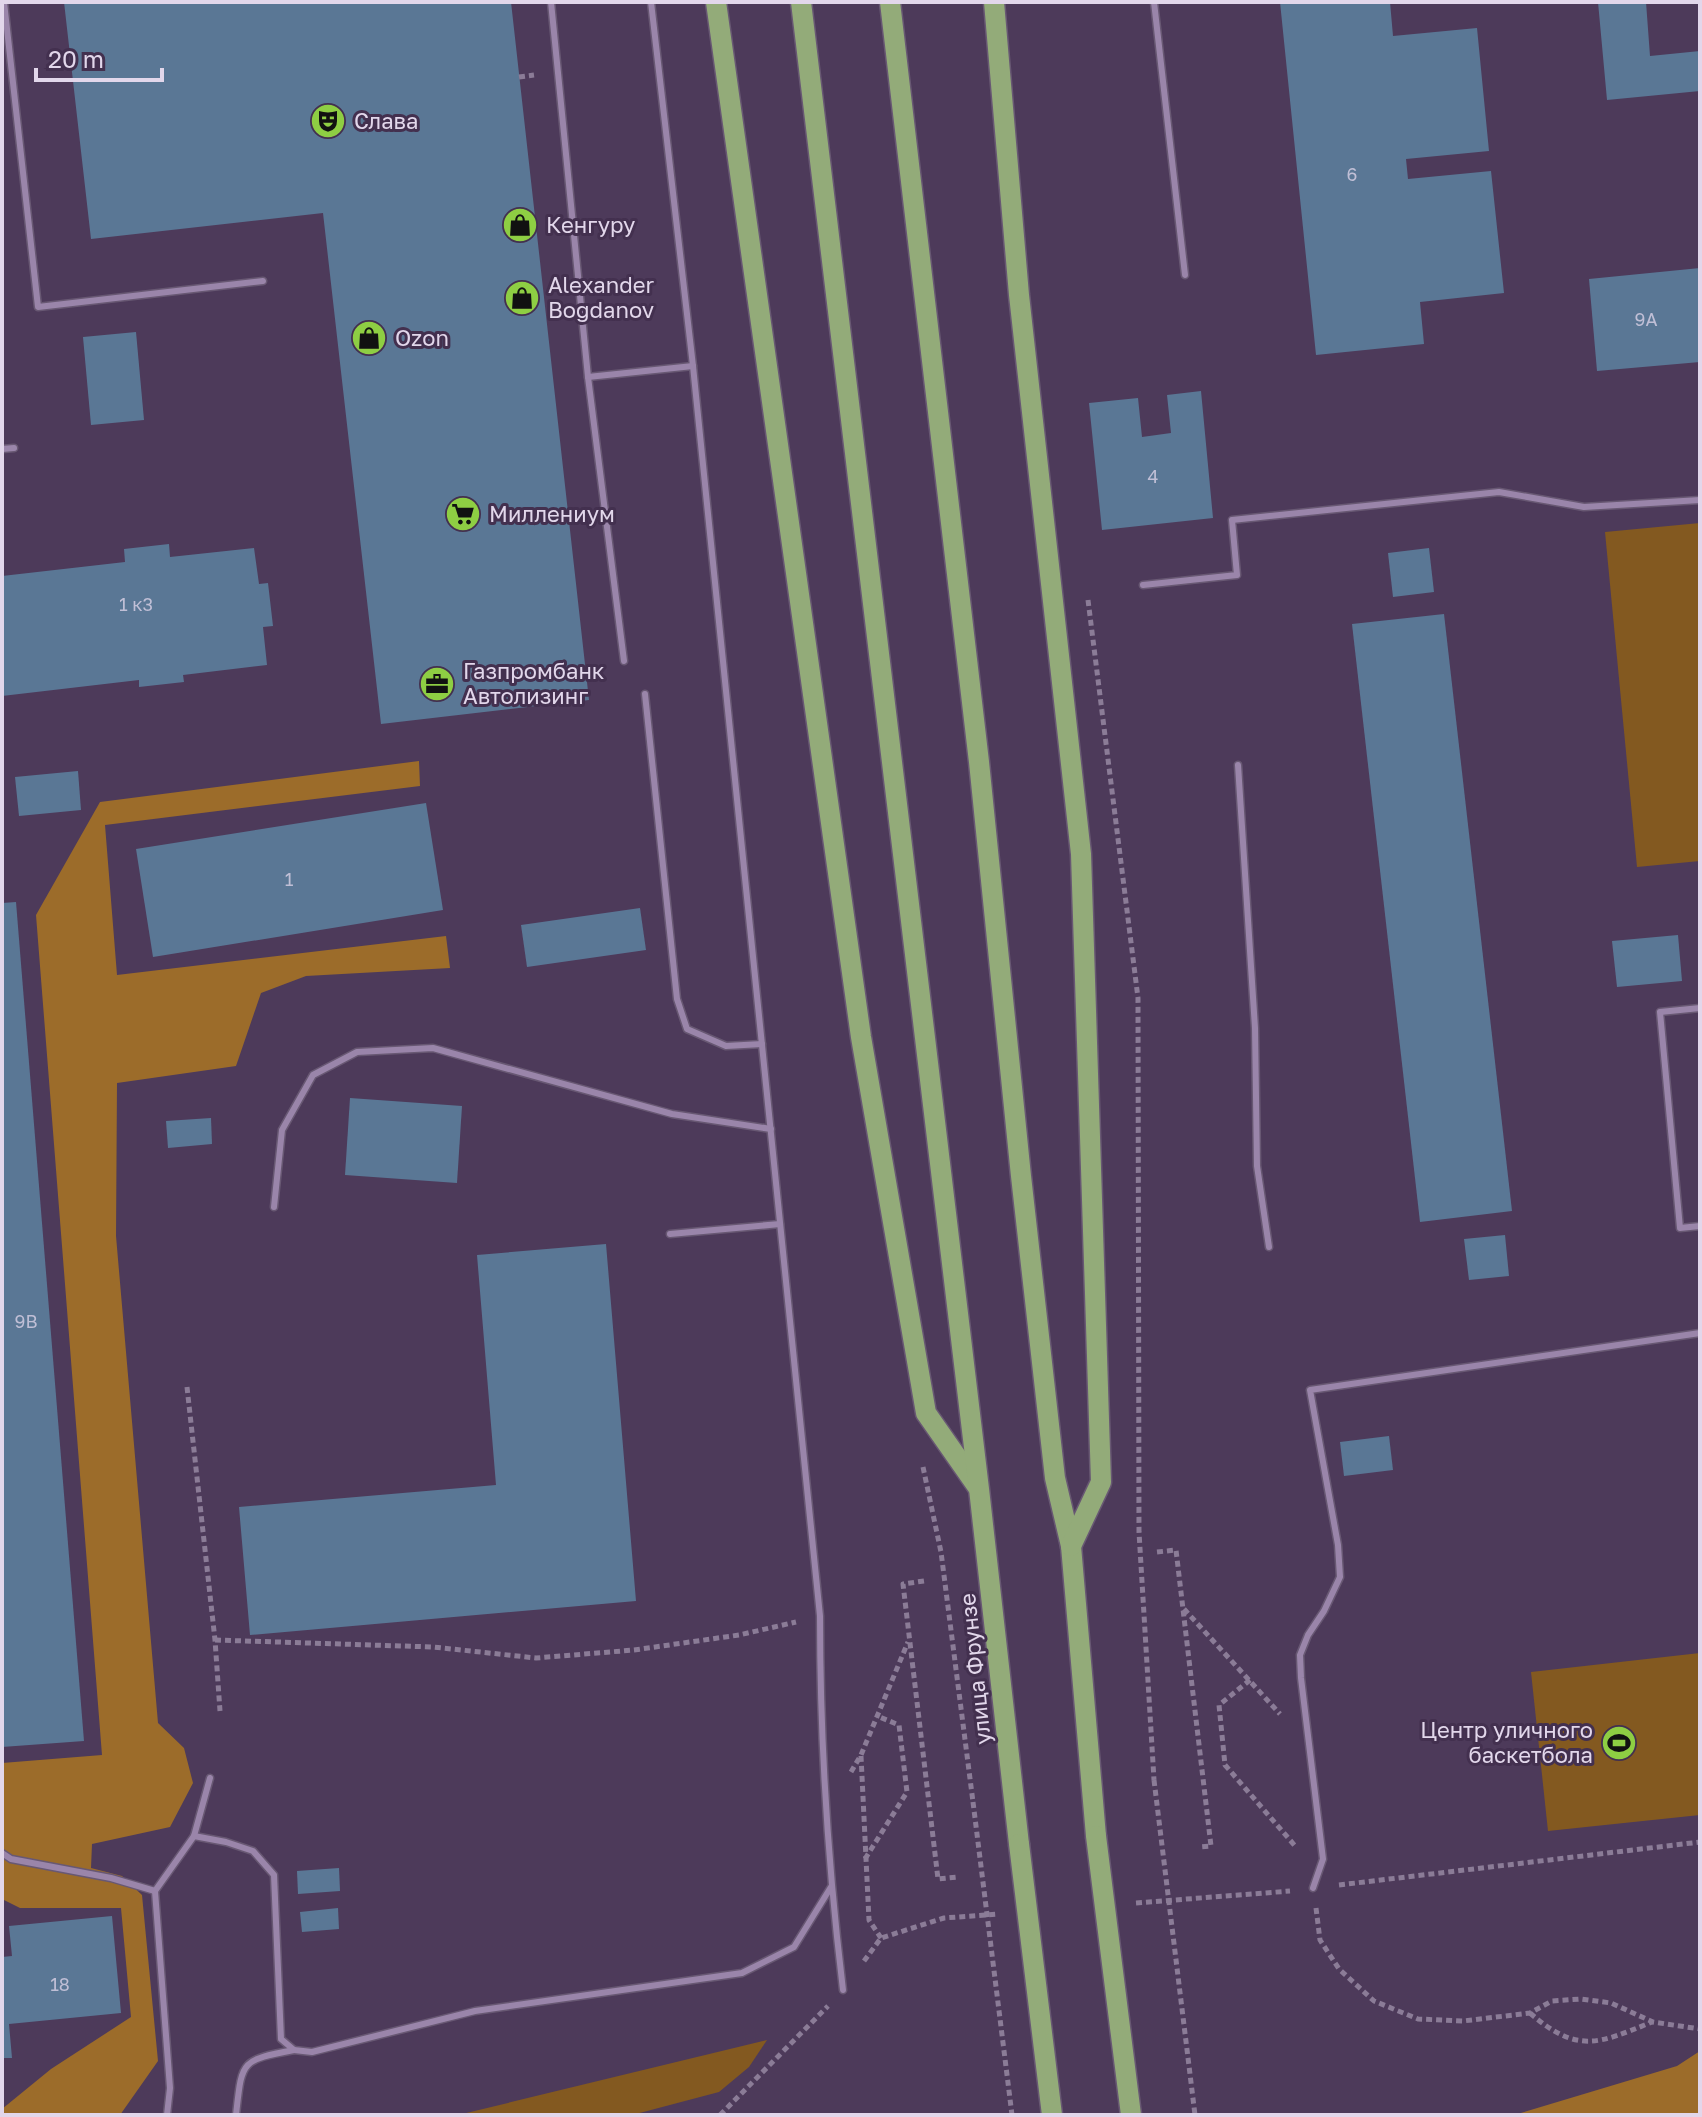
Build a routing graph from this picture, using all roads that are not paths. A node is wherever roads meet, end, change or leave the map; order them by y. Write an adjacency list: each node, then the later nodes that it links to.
1 (4, 2): 10 (lane)
2 (551, 2): 12 (lane)
3 (651, 2): 11 (lane)
4 (716, 2): 29 (main road)
5 (801, 2): 29 (main road, улица Фрунзе)
6 (890, 2): 30 (main road)
7 (994, 2): 30 (main road)
8 (1154, 2): 9 (lane)
9 (1185, 275)
10 (263, 281)
11 (693, 366): 12 (lane); 21 (lane)
12 (588, 377): 17 (lane)
13 (14, 448): 14 (lane)
14 (2, 449)
15 (1700, 500): 16 (lane)
16 (1143, 585)
17 (624, 661)
18 (645, 694): 21 (lane)
19 (1238, 765): 27 (lane)
20 (1700, 1008): 25 (lane)
21 (762, 1044): 22 (lane)
22 (771, 1129): 23 (lane); 24 (lane)
23 (274, 1207)
24 (780, 1224): 26 (lane); 34 (lane)
25 (1700, 1226)
26 (670, 1234)
27 (1269, 1247)
28 (1700, 1333): 35 (lane)
29 (979, 1489): 41 (main road, улица Фрунзе, bridge)
30 (1071, 1546): 42 (main road, bridge)
31 (210, 1778): 32 (lane)
32 (194, 1836): 36 (lane); 38 (lane)
33 (2, 1853): 36 (lane)
34 (831, 1887): 37 (lane); 38 (lane)
35 (1313, 1888)
36 (155, 1891): 39 (lane)
37 (843, 1990)
38 (294, 2050): 40 (lane)
39 (167, 2115)
40 (236, 2115)
41 (1052, 2115)
42 (1131, 2115)

